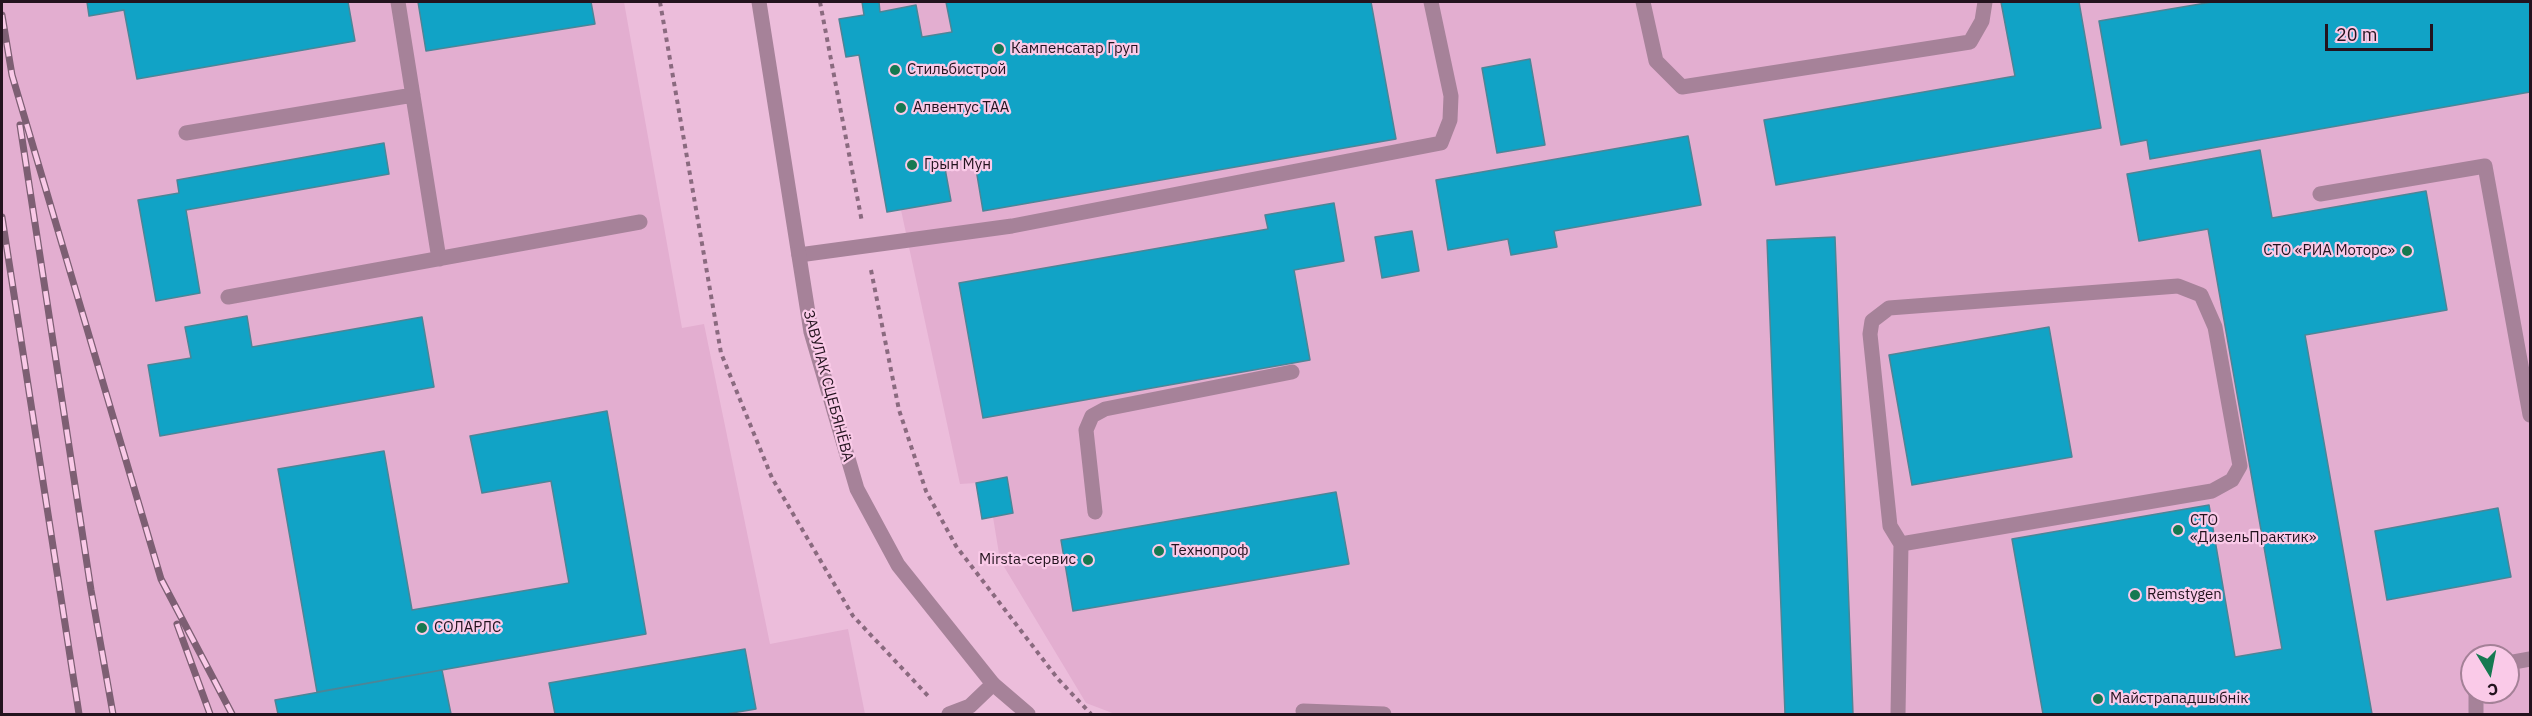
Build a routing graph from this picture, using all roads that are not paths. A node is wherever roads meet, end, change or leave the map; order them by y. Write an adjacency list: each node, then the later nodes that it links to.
1 (398, 2): 6 (street)
2 (759, 2): 10 (street, ЗАВУЛАК СЦЕБЯНЁВА)
3 (1431, 2): 10 (street)
4 (1643, 2): 5 (street)
5 (1985, 2)
6 (413, 95): 7 (street); 11 (street)
7 (186, 133)
8 (2320, 194): 14 (street)
9 (640, 222): 11 (street)
10 (799, 255): 17 (street, ЗАВУЛАК СЦЕБЯНЁВА)
11 (439, 259): 12 (street)
12 (228, 297)
13 (1292, 372): 15 (street)
14 (2530, 415)
15 (1095, 512)
16 (1901, 544): 16 (street); 22 (street)
17 (993, 684): 18 (street); 20 (street, ЗАВУЛАК СЦЕБЯНЁВА)
18 (943, 710)
19 (1303, 711): 21 (street)
20 (1028, 714)
21 (1384, 714)
22 (1898, 714)

